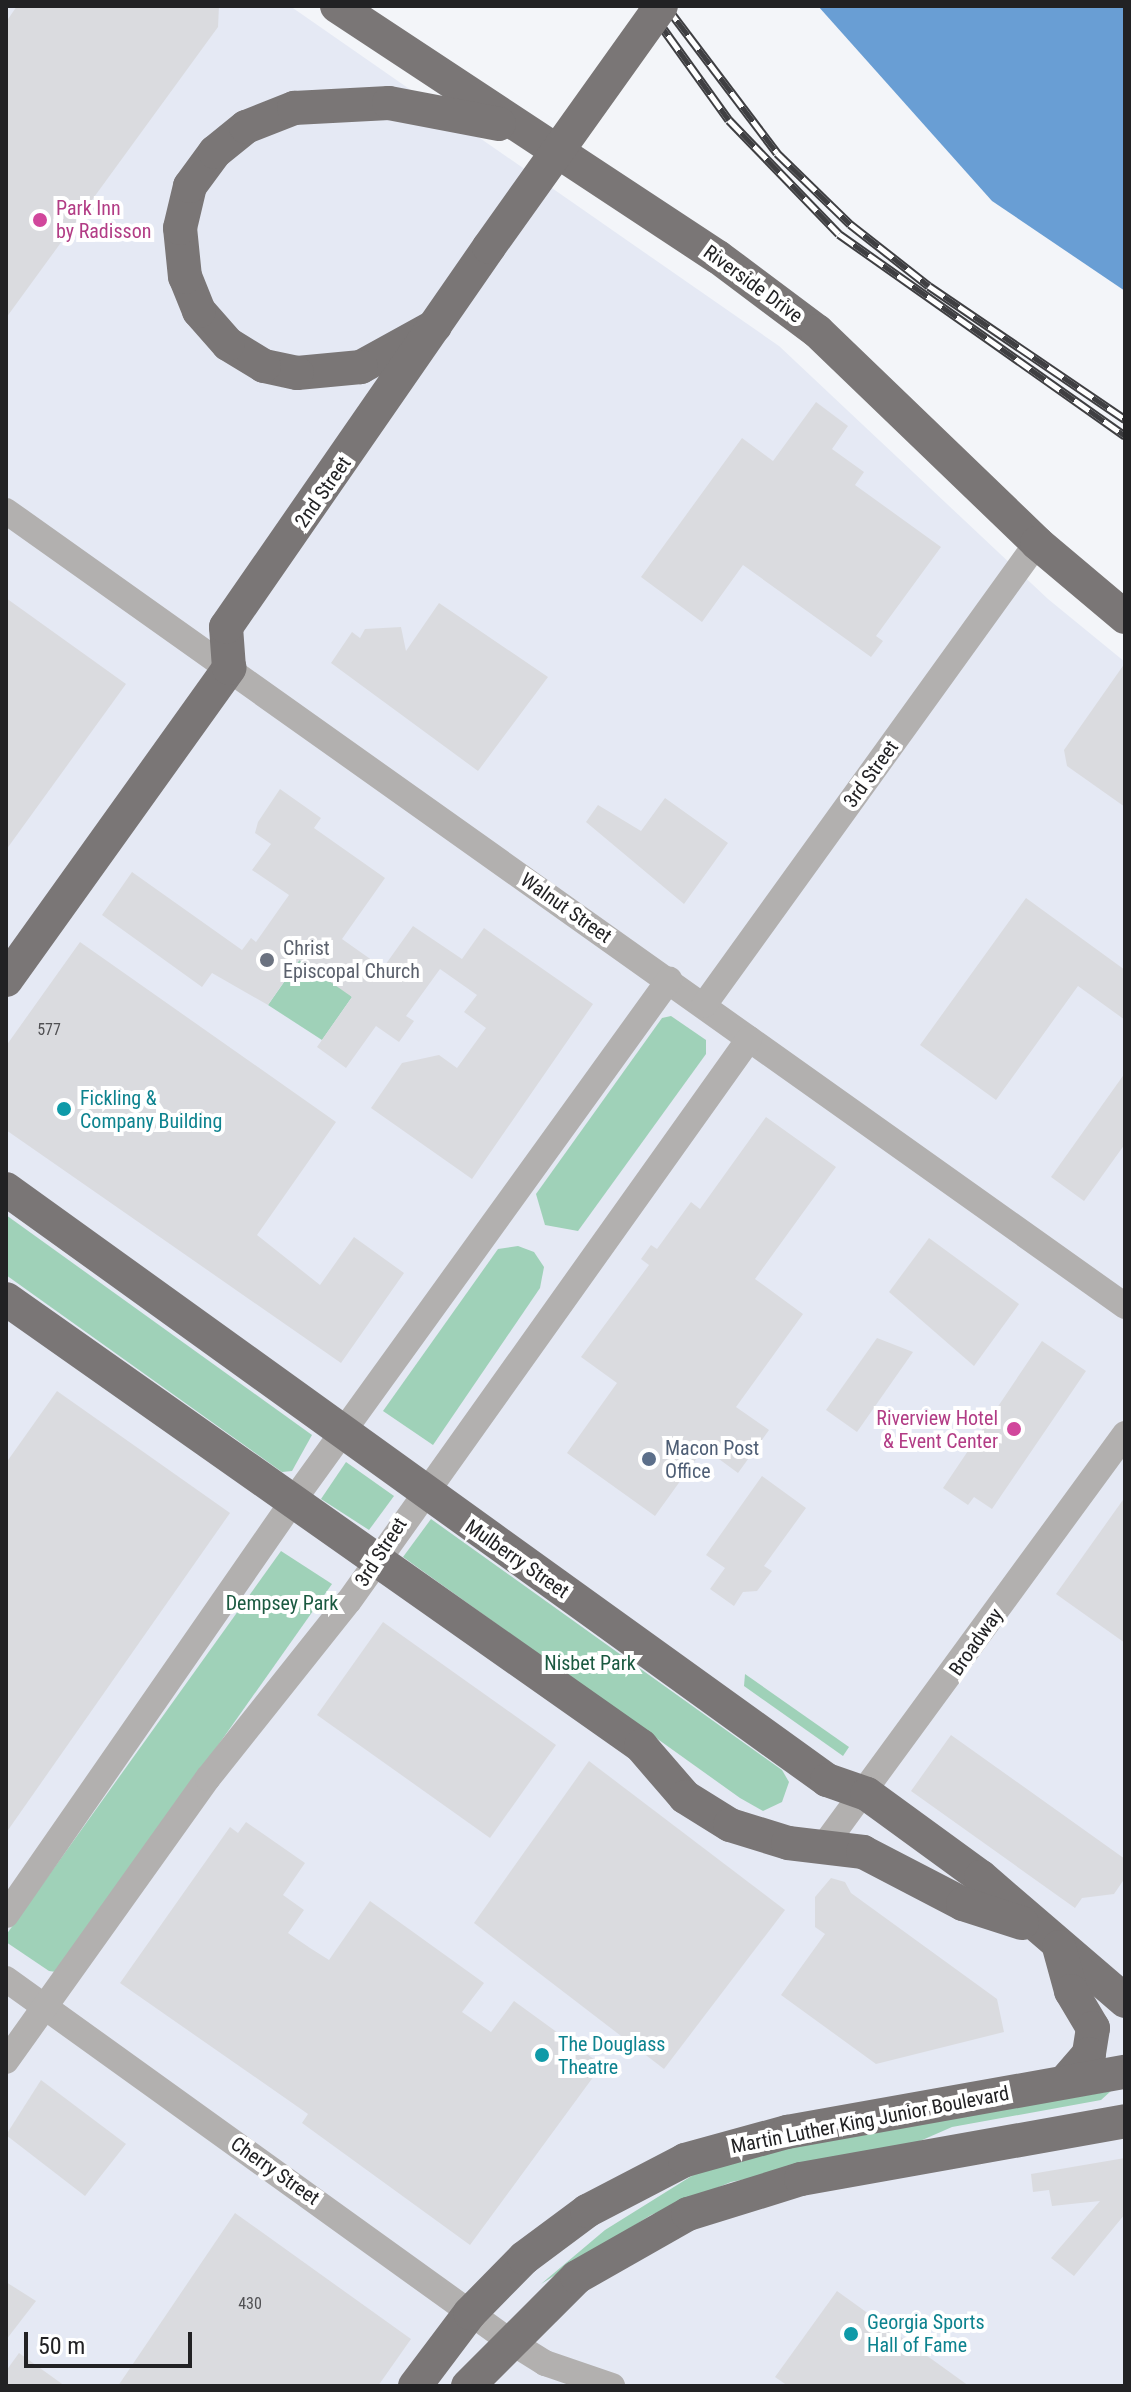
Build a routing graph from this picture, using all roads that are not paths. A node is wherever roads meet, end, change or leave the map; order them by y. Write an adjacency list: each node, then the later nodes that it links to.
1 (337, 6): 3 (main road, Riverside Drive)
2 (661, 6): 4 (main road, 2nd Street, bridge)
3 (512, 126): 4 (main road); 6 (main road, Riverside Drive)
4 (442, 322): 8 (main road, 2nd Street)
5 (6, 511): 8 (street, Walnut Street)
6 (1037, 543): 7 (main road, Riverside Drive); 11 (street, 3rd Street)
7 (1125, 617)
8 (229, 668): 9 (main road); 10 (street, Walnut Street)
9 (6, 980)
10 (669, 980): 11 (street, Walnut Street); 16 (street)
11 (704, 1005): 12 (street, Walnut Street)
12 (749, 1039): 15 (street, Walnut Street); 18 (street, 3rd Street)
13 (6, 1189): 16 (main road, Mulberry Street)
14 (6, 1299): 19 (main road, Mulberry Street)
15 (1125, 1306)
16 (347, 1430): 18 (main road, Mulberry Street); 19 (street)
17 (1125, 1434): 21 (street, Broadway)
18 (427, 1491): 20 (street, 3rd Street); 21 (main road, Mulberry Street)
19 (293, 1501): 20 (main road, Mulberry Street); 23 (street)
20 (376, 1560): 22 (main road, Mulberry Street); 29 (street, 3rd Street)
21 (867, 1794): 22 (street, Broadway); 24 (main road, Mulberry Street)
22 (823, 1847): 24 (main road, Mulberry Street)
23 (6, 1915)
24 (1030, 1926): 25 (main road, Mulberry Street)
25 (1059, 1947): 26 (main road); 28 (main road, Mulberry Street); 32 (main road)
26 (1125, 1970)
27 (6, 1979): 29 (street, Cherry Street)
28 (1125, 2001)
29 (46, 2008): 30 (street, 3rd Street); 34 (street, Cherry Street)
30 (6, 2061)
31 (1125, 2072): 32 (main road, Martin Luther King Junior Boulevard)
32 (1065, 2082): 34 (main road, Martin Luther King Junior Boulevard)
33 (1125, 2121): 35 (main road)
34 (470, 2313): 35 (street, Cherry Street); 37 (main road, Martin Luther King Junior Boulevard)
35 (508, 2340): 36 (street, Cherry Street); 38 (main road)
36 (545, 2363): 39 (street, Cherry Street); 40 (street, Cherry Street)
37 (415, 2386)
38 (468, 2386)
39 (562, 2386)
40 (612, 2386)

